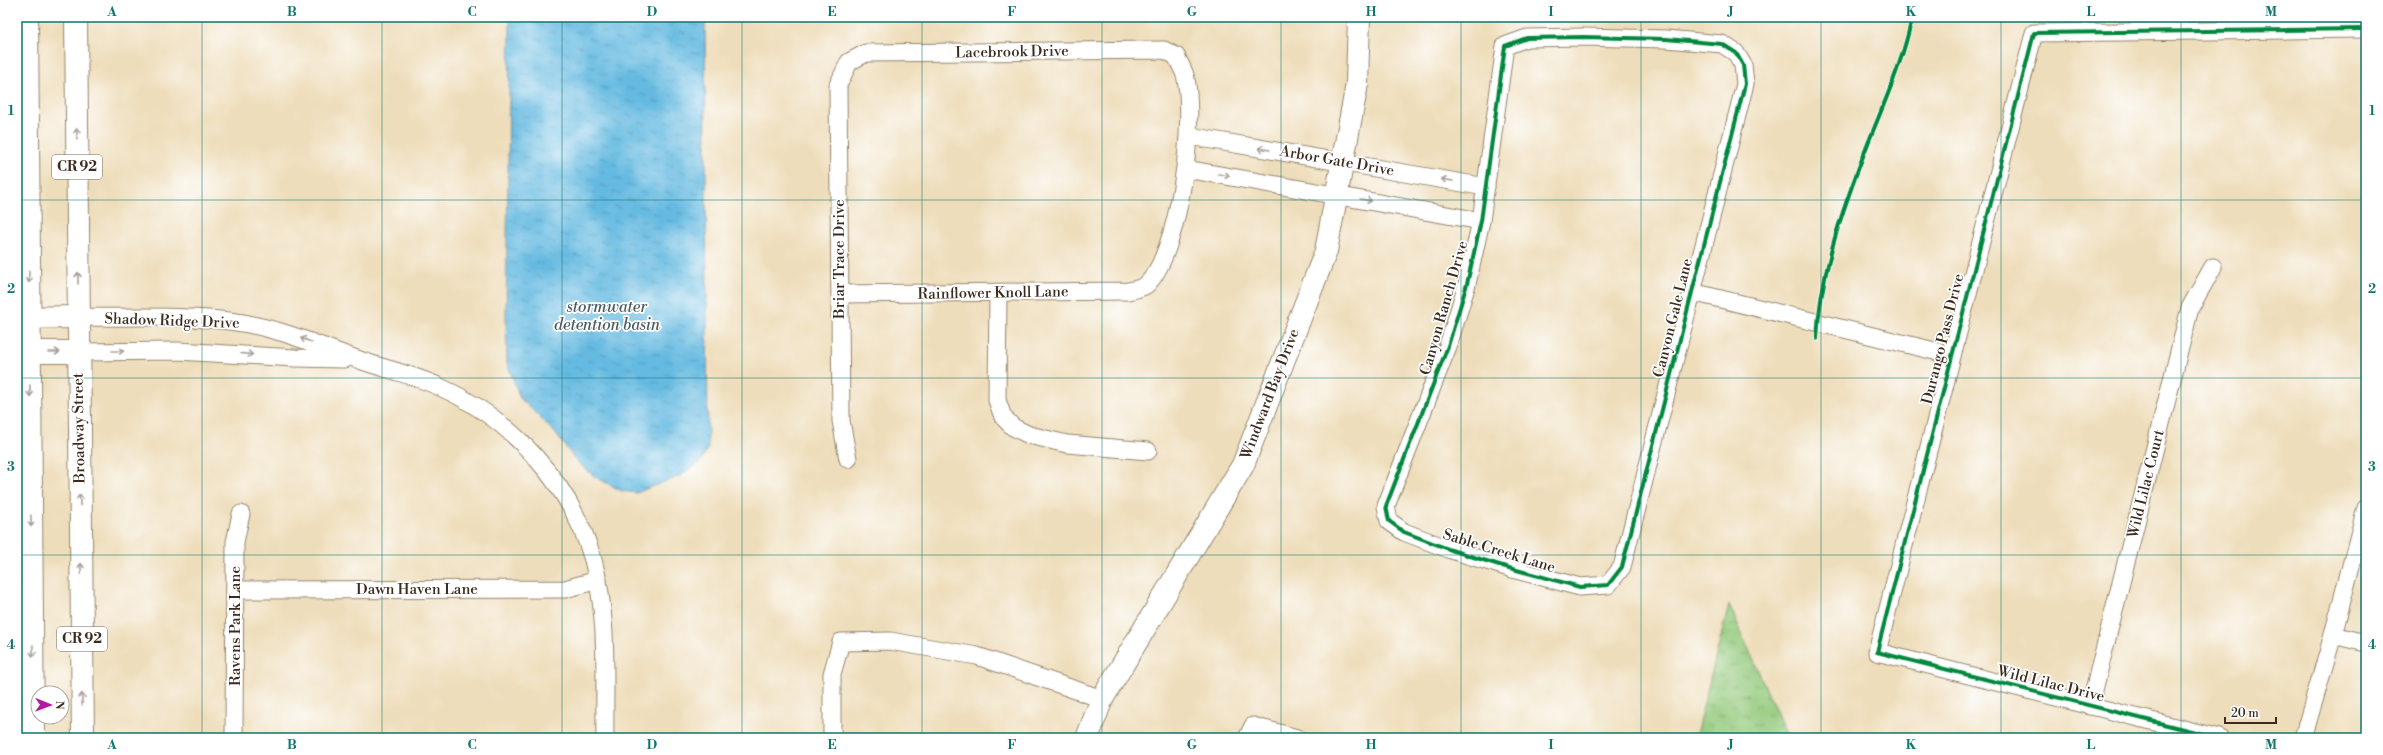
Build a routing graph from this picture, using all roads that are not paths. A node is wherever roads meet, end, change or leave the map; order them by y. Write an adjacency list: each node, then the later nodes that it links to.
1 (27, 17): 18 (main road, one-way to 18)
2 (76, 17): 17 (main road, CR 92, one-way to 2)
3 (1359, 17): 8 (main road, Windward Bay Drive)
4 (2366, 29): 21 (street, Durango Pass Drive)
5 (1505, 46): 10 (street, Canyon Ranch Drive); 14 (street, Canyon Gale Lane)
6 (849, 62): 7 (street, Lacebrook Drive); 16 (street, Briar Trace Drive)
7 (1189, 136): 8 (street, Arbor Gate Drive, one-way to 7); 9 (street)
8 (1342, 162): 10 (street, Arbor Gate Drive, one-way to 8); 11 (main road, Windward Bay Drive)
9 (1186, 168): 11 (street, one-way to 11); 15 (street, Rainflower Knoll Lane)
10 (1486, 187): 12 (street, Canyon Ranch Drive)
11 (1336, 195): 12 (street, one-way to 12); 34 (main road, Windward Bay Drive)
12 (1481, 221): 27 (street, Canyon Ranch Drive)
13 (2213, 267): 35 (street, Wild Lilac Court)
14 (1692, 292): 21 (street); 29 (street, Canyon Gale Lane)
15 (998, 293): 16 (street, Rainflower Knoll Lane); 23 (street)
16 (840, 294): 24 (street, Briar Trace Drive)
17 (78, 317): 18 (main road); 20 (main road, Broadway Street / CR 92); 22 (street, Shadow Ridge Drive, one-way to 17)
18 (23, 318): 19 (main road)
19 (23, 352): 20 (main road, one-way to 20); 37 (main road, one-way to 37)
20 (79, 352): 22 (street, Shadow Ridge Drive, one-way to 22); 38 (main road, Broadway Street / CR 92, one-way to 20)
21 (1951, 355): 33 (street, Durango Pass Drive)
22 (356, 359): 28 (street, Shadow Ridge Drive)
23 (1148, 451)
24 (848, 459)
25 (2366, 508): 31 (street)
26 (241, 514): 30 (street, Ravens Park Lane)
27 (1389, 521): 29 (street, Sable Creek Lane)
28 (598, 580): 30 (street, Dawn Haven Lane); 40 (street, Shadow Ridge Drive)
29 (1608, 585)
30 (235, 590): 39 (street, Ravens Park Lane)
31 (2333, 635): 32 (street); 45 (street)
32 (2366, 643)
33 (1877, 652): 35 (street, Wild Lilac Drive)
34 (1102, 699): 41 (street); 42 (main road, Windward Bay Drive)
35 (2090, 706): 44 (street, Wild Lilac Drive)
36 (1250, 732): 43 (street)
37 (34, 738)
38 (83, 738)
39 (234, 738)
40 (605, 738)
41 (832, 738)
42 (1087, 738)
43 (1297, 738)
44 (2219, 738)
45 (2303, 738)

